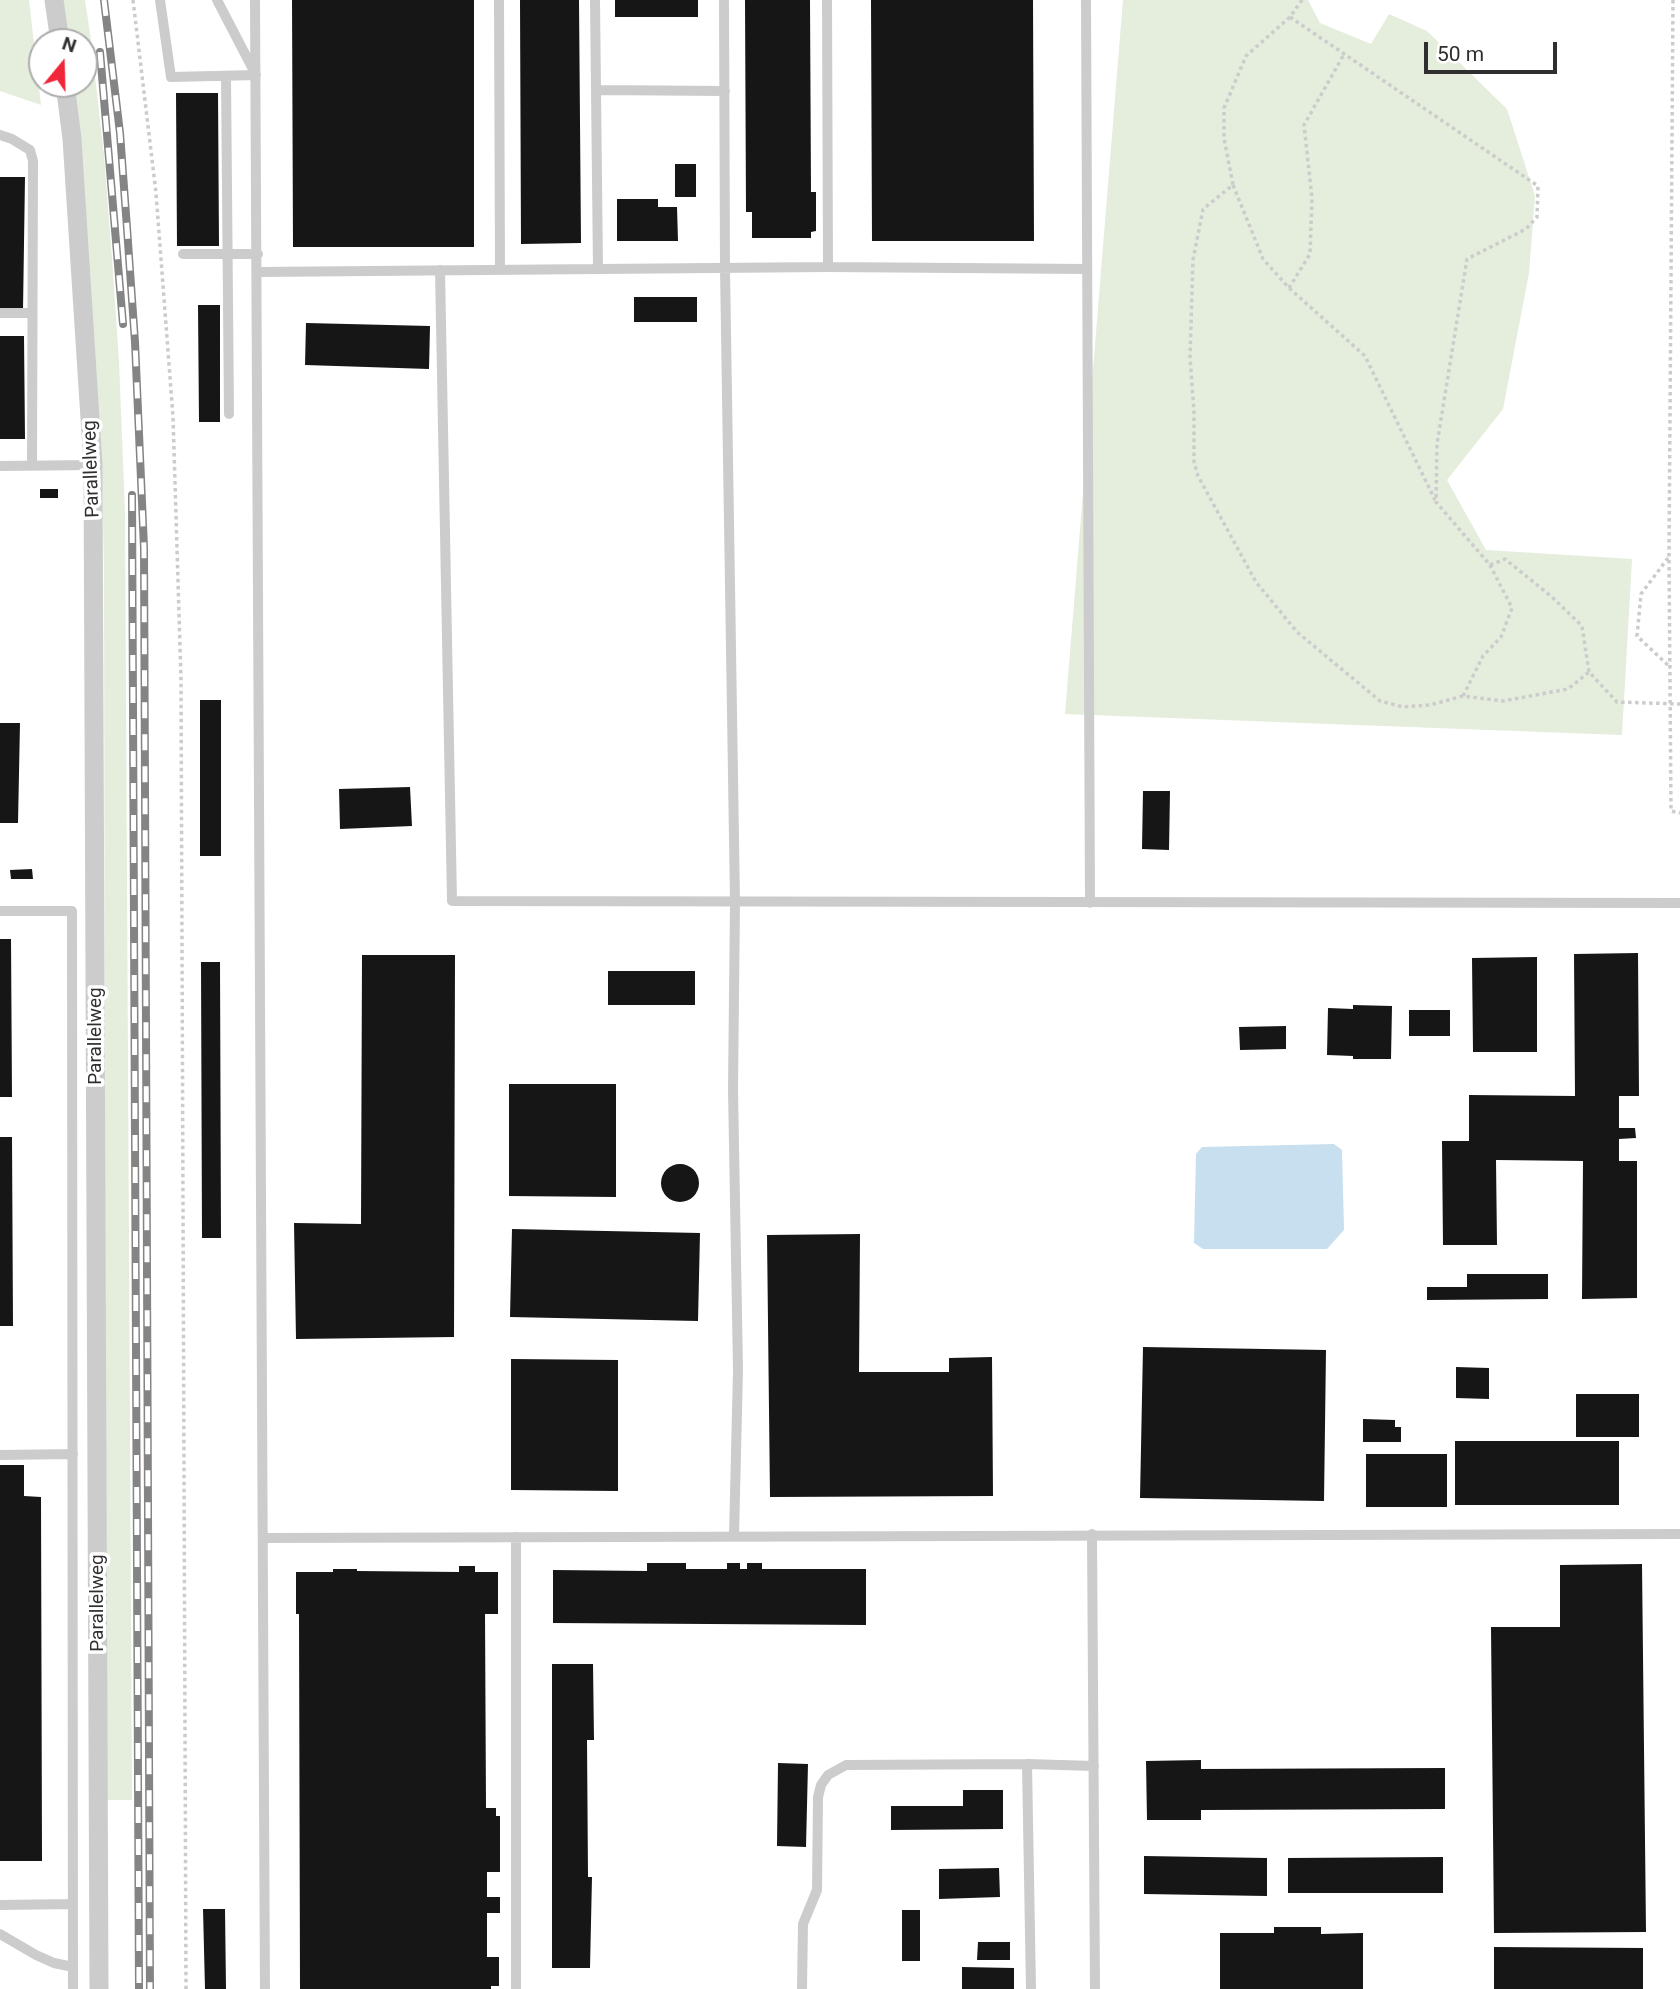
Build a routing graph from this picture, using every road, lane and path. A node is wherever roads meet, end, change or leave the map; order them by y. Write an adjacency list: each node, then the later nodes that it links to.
1 (54, 0): 14 (street)
2 (133, 0): 68 (path)
3 (160, 0): 17 (lane)
4 (217, 0): 16 (lane)
5 (255, 0): 16 (lane)
6 (499, 0): 31 (lane)
7 (595, 0): 18 (lane)
8 (724, 0): 19 (lane)
9 (827, 0): 26 (lane)
10 (1086, 0): 29 (lane)
11 (1302, 0): 13 (path)
12 (1674, 0): 41 (path)
13 (1290, 18): 15 (path); 22 (path)
14 (58, 28)
15 (1343, 56): 33 (path); 40 (path)
16 (256, 75): 17 (lane); 25 (lane)
17 (226, 76): 24 (lane)
18 (596, 90): 19 (lane); 28 (lane)
19 (725, 91): 27 (lane)
20 (67, 98): 37 (street, Parallelweg)
21 (0, 135): 35 (lane)
22 (1233, 185): 33 (path); 45 (path)
23 (183, 254): 24 (lane)
24 (228, 254): 25 (lane); 36 (lane)
25 (258, 254): 32 (lane)
26 (828, 267): 27 (lane); 29 (lane)
27 (726, 268): 28 (lane); 49 (lane)
28 (598, 269): 31 (lane)
29 (1087, 269): 50 (lane)
30 (440, 270): 31 (lane); 32 (lane); 49 (lane)
31 (500, 270)
32 (257, 272): 59 (lane)
33 (1289, 288): 40 (path)
34 (0, 313): 35 (lane)
35 (32, 313): 39 (lane)
36 (229, 414)
37 (93, 465): 39 (lane); 67 (street, Parallelweg)
38 (0, 466): 39 (lane)
39 (32, 466)
40 (1436, 502): 42 (path)
41 (1669, 556): 43 (path); 43 (path)
42 (1490, 565): 44 (path); 45 (path)
43 (1671, 668): 46 (path)
44 (1589, 672): 45 (path); 46 (path)
45 (1463, 696)
46 (1671, 704): 47 (path); 48 (path)
47 (1680, 704)
48 (1680, 813)
49 (735, 902): 50 (lane); 57 (lane)
50 (1090, 903): 51 (lane)
51 (1680, 903)
52 (0, 911): 53 (lane)
53 (73, 1454): 54 (lane); 62 (lane)
54 (0, 1455)
55 (1093, 1534): 56 (lane); 57 (lane); 61 (lane)
56 (1680, 1534)
57 (734, 1536): 58 (lane)
58 (516, 1537): 59 (lane); 70 (lane)
59 (265, 1538): 69 (lane)
60 (1027, 1764): 61 (lane); 71 (lane); 72 (lane)
61 (1094, 1766): 73 (lane)
62 (73, 1904): 63 (lane); 65 (lane)
63 (0, 1905)
64 (0, 1934): 65 (lane)
65 (73, 1967): 66 (lane)
66 (73, 1989)
67 (99, 1989)
68 (186, 1989)
69 (265, 1989)
70 (516, 1989)
71 (802, 1989)
72 (1031, 1989)
73 (1095, 1989)

